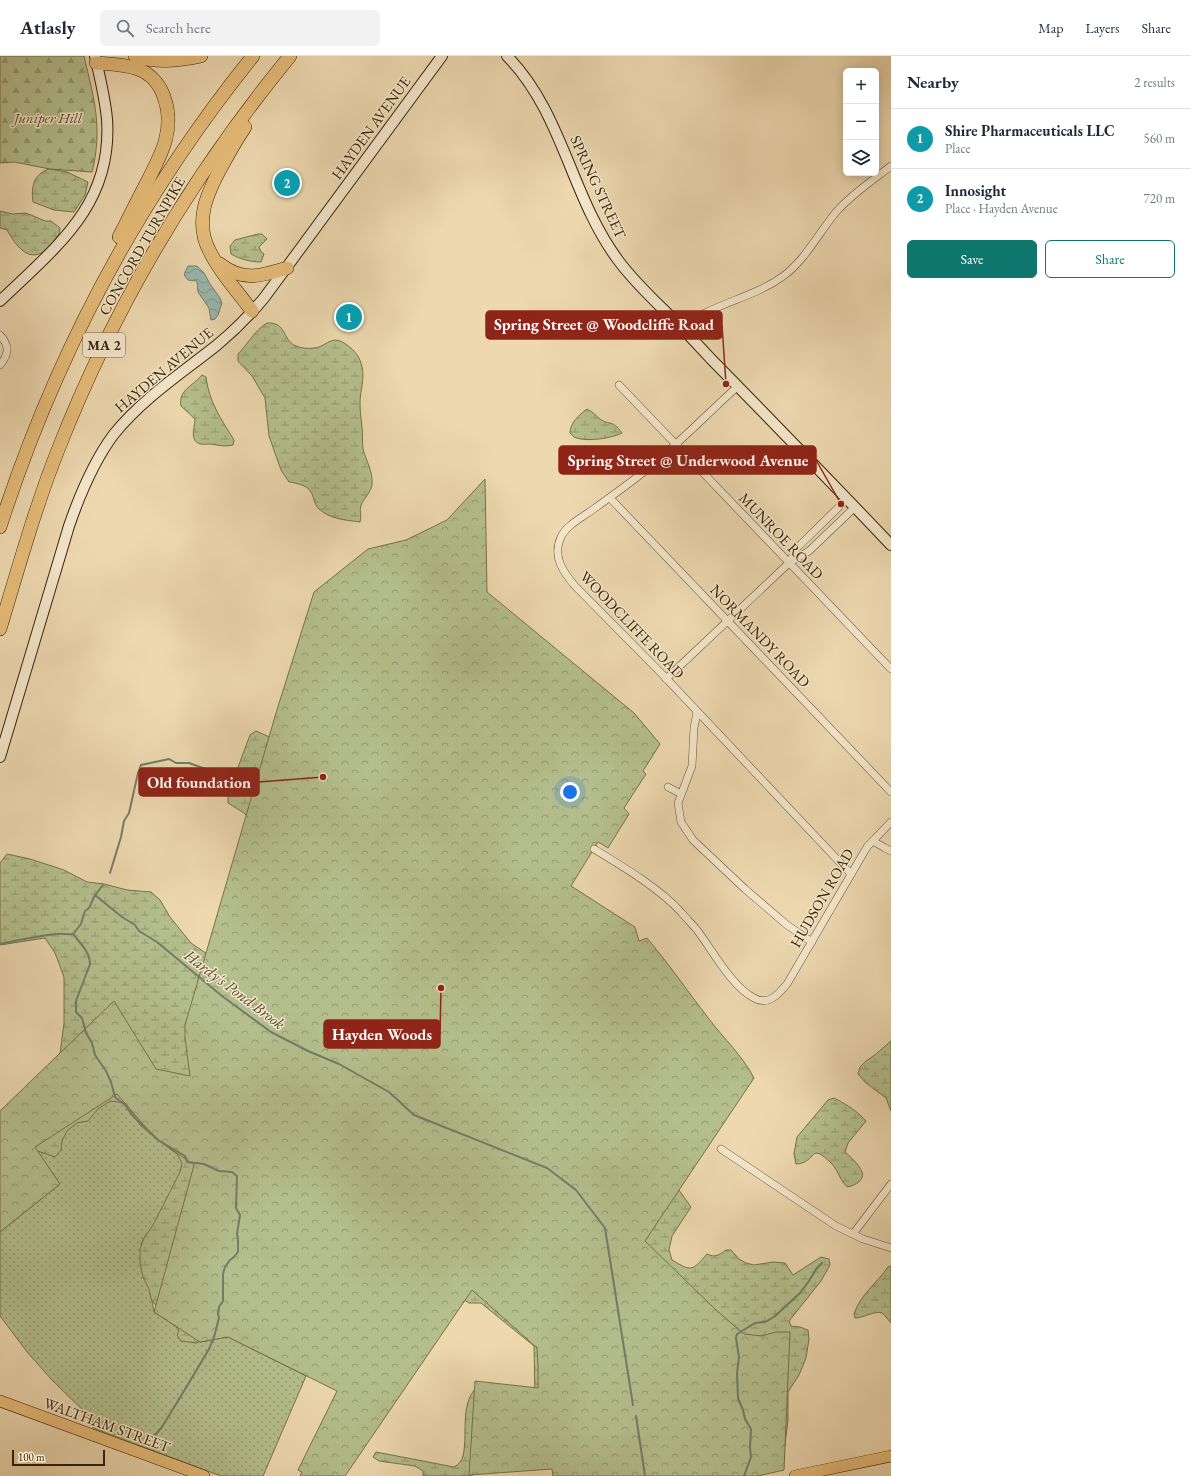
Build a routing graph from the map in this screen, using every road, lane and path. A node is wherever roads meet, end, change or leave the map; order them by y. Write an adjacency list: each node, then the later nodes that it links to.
1 (135, 56): 2 (highway)
2 (201, 56)
3 (254, 56): 12 (highway, CONCORD TURNPIKE / MA 2)
4 (290, 56): 8 (highway, CONCORD TURNPIKE / MA 2)
5 (507, 57): 15 (main road, SPRING STREET)
6 (442, 58): 11 (main road, HAYDEN AVENUE)
7 (95, 59): 12 (highway); 13 (main road)
8 (265, 88): 10 (highway); 28 (highway, CONCORD TURNPIKE / MA 2)
9 (891, 166): 15 (street)
10 (215, 261): 11 (highway); 14 (highway)
11 (287, 268): 14 (main road, HAYDEN AVENUE)
12 (98, 292): 24 (highway, CONCORD TURNPIKE / MA 2)
13 (0, 301)
14 (252, 311): 32 (main road, HAYDEN AVENUE)
15 (681, 328): 19 (main road, SPRING STREET)
16 (0, 335): 17 (street)
17 (0, 365)
18 (619, 385): 20 (street, MUNROE ROAD)
19 (738, 386): 20 (street, WOODCLIFFE ROAD); 22 (main road, SPRING STREET)
20 (676, 445): 21 (street, WOODCLIFFE ROAD); 26 (street, MUNROE ROAD)
21 (610, 498): 27 (street, NORMANDY ROAD); 30 (street, WOODCLIFFE ROAD)
22 (847, 499): 23 (main road, SPRING STREET); 26 (street)
23 (855, 507): 25 (main road, SPRING STREET); 26 (street)
24 (0, 528)
25 (891, 545)
26 (789, 563): 27 (street); 29 (street, MUNROE ROAD)
27 (728, 621): 30 (street); 34 (street, NORMANDY ROAD)
28 (0, 629)
29 (891, 669)
30 (666, 679): 31 (street, WOODCLIFFE ROAD)
31 (697, 712): 35 (street); 40 (street, WOODCLIFFE ROAD)
32 (0, 757)
33 (668, 787): 35 (street)
34 (891, 792)
35 (681, 794): 41 (street)
36 (891, 822): 37 (street, HUDSON ROAD)
37 (873, 841): 39 (street); 40 (street, HUDSON ROAD)
38 (594, 849): 41 (street, HUDSON ROAD)
39 (891, 851)
40 (851, 874): 41 (street, HUDSON ROAD)
41 (812, 942)
42 (721, 1149): 44 (street)
43 (891, 1184): 44 (street)
44 (853, 1234): 45 (street)
45 (891, 1248)
46 (0, 1401): 48 (main road, WALTHAM STREET)
47 (891, 1456): 49 (main road)
48 (204, 1476)
49 (795, 1476)

